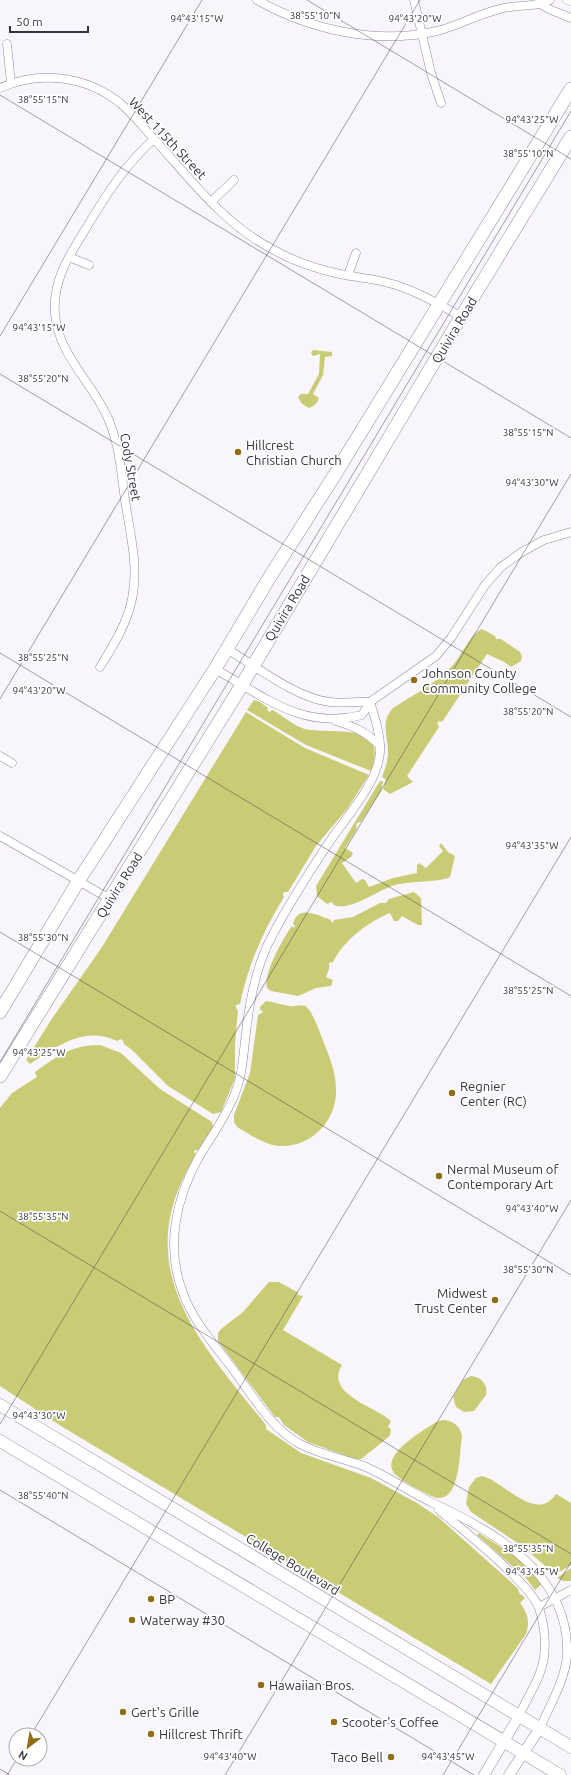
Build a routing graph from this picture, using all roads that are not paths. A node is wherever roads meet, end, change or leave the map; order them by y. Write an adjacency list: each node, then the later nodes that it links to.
1 (257, 0): 9 (street)
2 (414, 0): 9 (street)
3 (550, 0): 7 (street)
4 (567, 0): 6 (street)
5 (528, 2): 7 (street); 9 (street)
6 (571, 2)
7 (542, 4): 8 (street)
8 (571, 18)
9 (423, 34): 14 (street)
10 (7, 44): 11 (street)
11 (11, 84): 12 (street, West 115th Street); 16 (street, West 115th Street)
12 (0, 88)
13 (571, 89): 23 (main road, Quivira Road)
14 (441, 103)
15 (571, 138): 24 (main road, Quivira Road)
16 (154, 139): 18 (street, West 115th Street); 20 (street, Cody Street)
17 (234, 180): 18 (street)
18 (211, 202): 22 (street, West 115th Street)
19 (356, 254): 22 (street)
20 (69, 257): 21 (street); 28 (street, Cody Street)
21 (89, 265)
22 (348, 276): 23 (street, West 115th Street)
23 (440, 304): 24 (street, West 115th Street); 26 (main road, Quivira Road)
24 (461, 317): 27 (main road, Quivira Road)
25 (571, 532): 31 (street)
26 (227, 649): 27 (street); 29 (main road, Quivira Road)
27 (253, 665): 30 (main road, Quivira Road); 31 (street)
28 (100, 668)
29 (215, 668): 30 (street); 37 (main road, Quivira Road)
30 (242, 684): 32 (street); 38 (main road, Quivira Road)
31 (370, 702): 32 (street); 33 (street)
32 (332, 719): 33 (street)
33 (380, 746): 43 (street)
34 (0, 756): 35 (street)
35 (12, 763)
36 (0, 836): 37 (street)
37 (79, 880): 38 (street); 39 (main road, Quivira Road)
38 (110, 899): 40 (main road, Quivira Road)
39 (0, 1012)
40 (0, 1076)
41 (0, 1405): 47 (main road, College Boulevard)
42 (0, 1441): 49 (main road)
43 (429, 1501): 45 (street); 46 (street)
44 (571, 1590): 45 (street)
45 (558, 1596): 46 (street); 48 (street)
46 (539, 1607): 47 (street)
47 (519, 1716): 48 (main road, College Boulevard); 49 (street)
48 (540, 1728): 50 (main road, College Boulevard); 51 (street)
49 (503, 1741): 51 (main road); 52 (street)
50 (571, 1747)
51 (524, 1753): 53 (street); 54 (main road)
52 (484, 1775)
53 (509, 1775)
54 (560, 1775)

